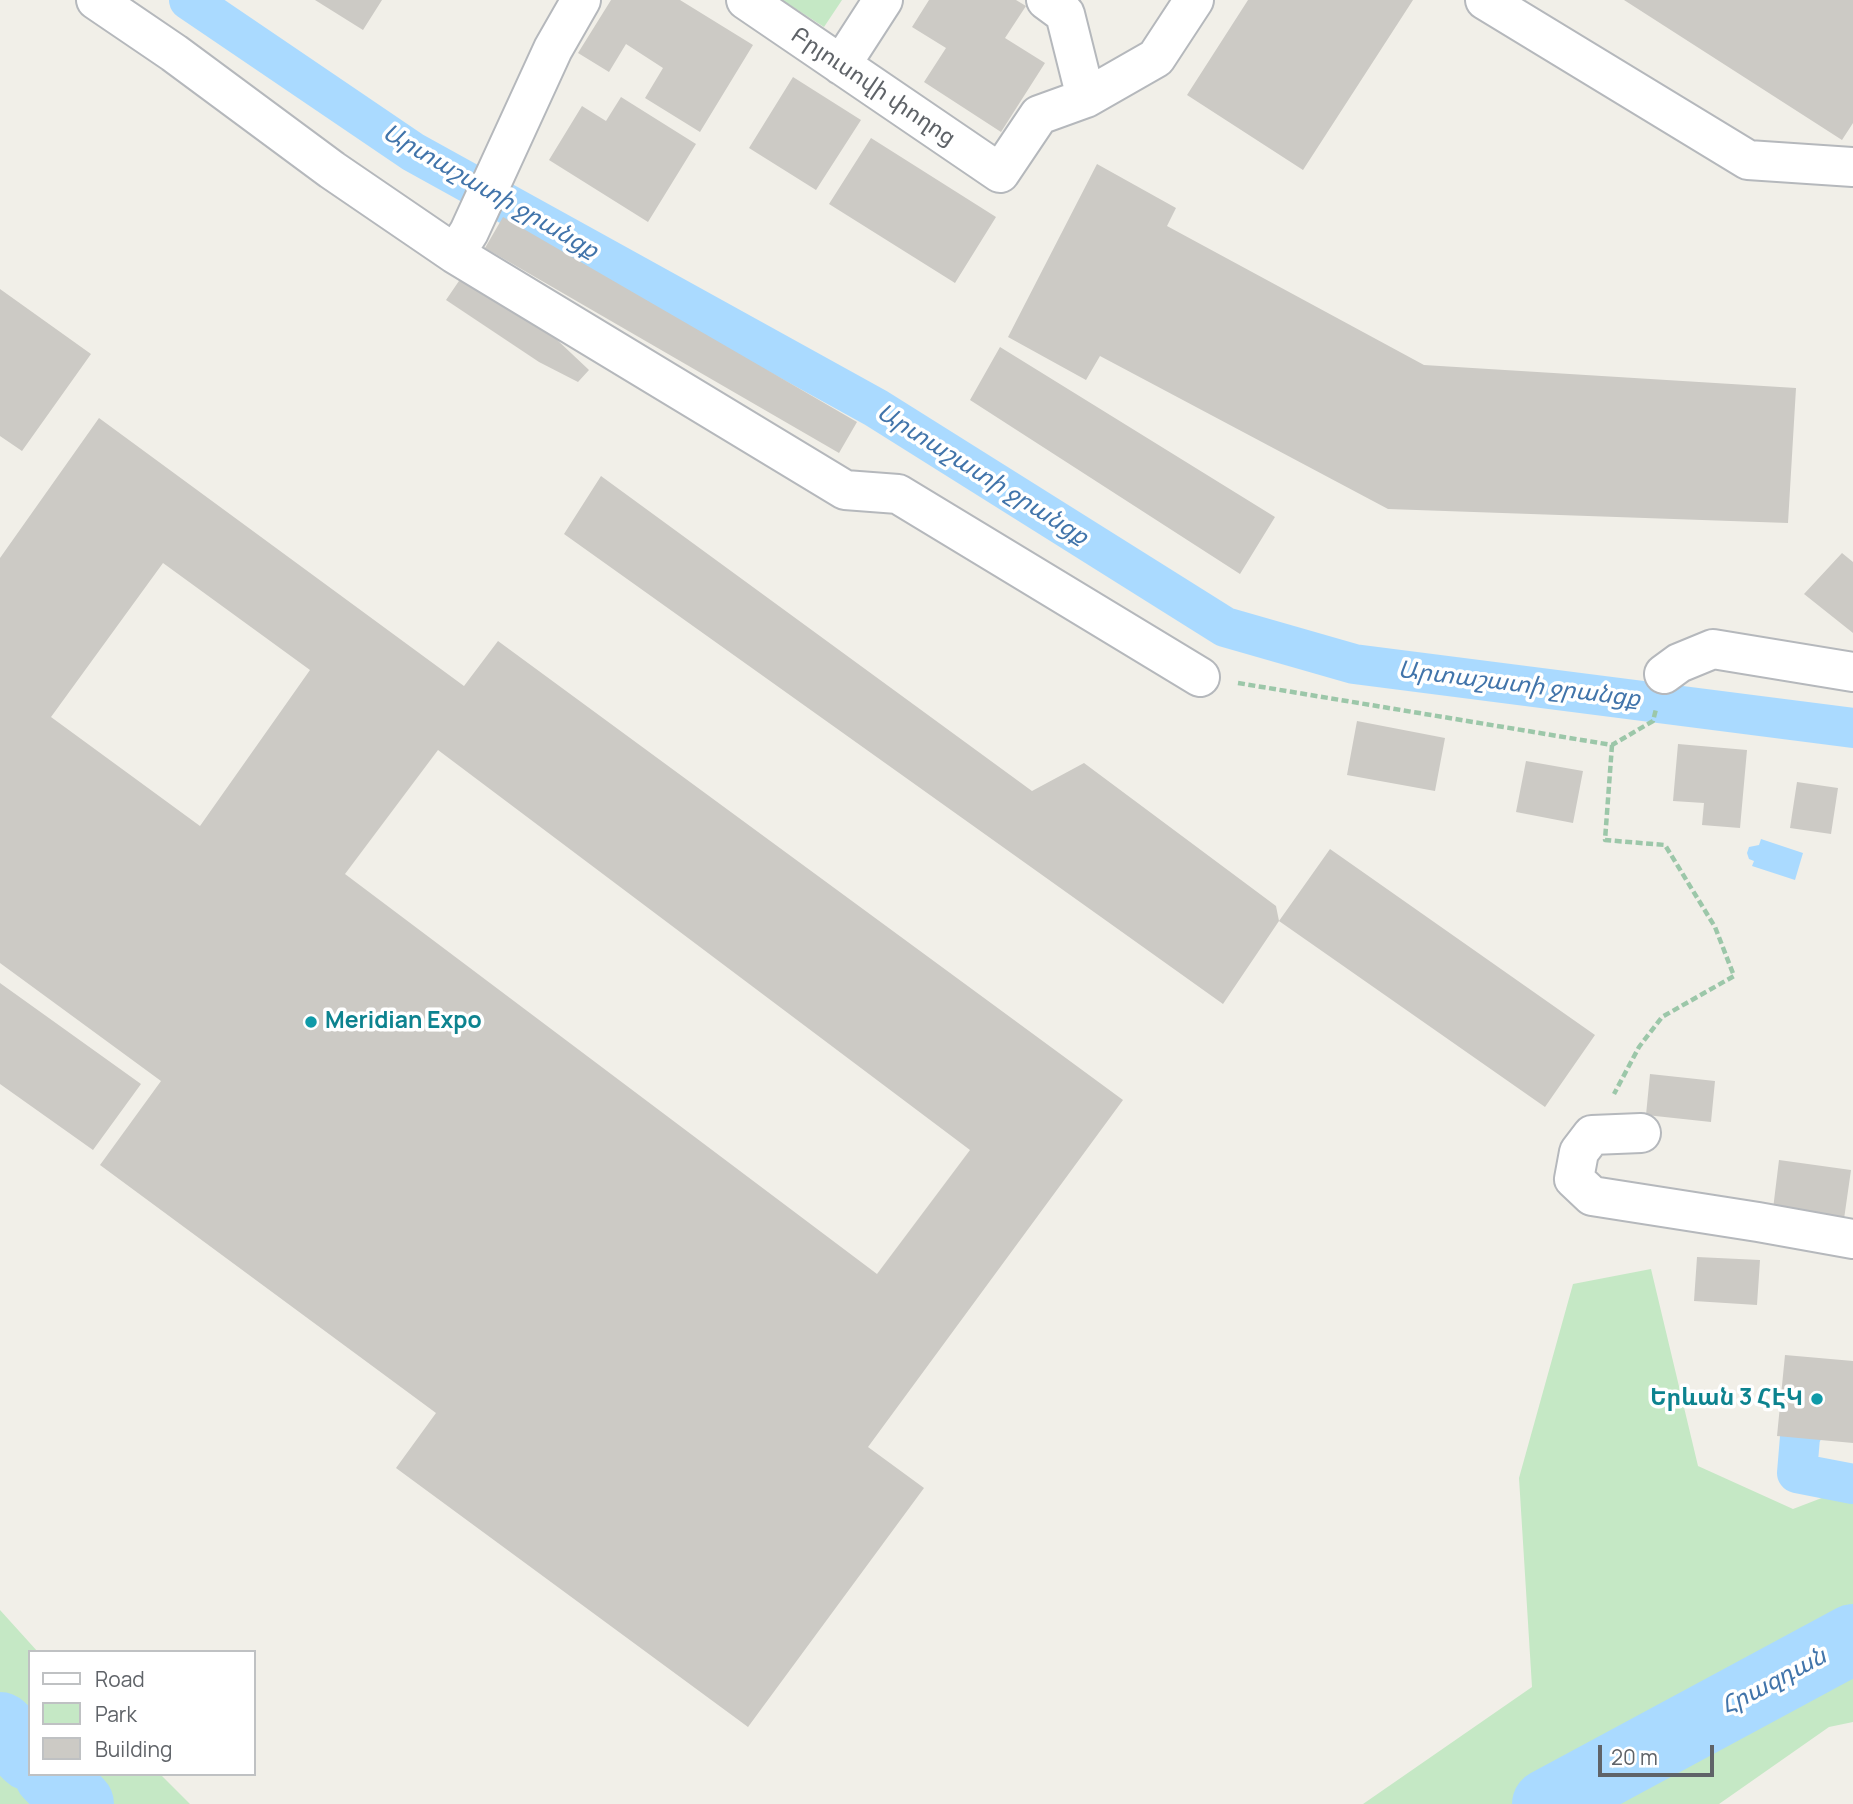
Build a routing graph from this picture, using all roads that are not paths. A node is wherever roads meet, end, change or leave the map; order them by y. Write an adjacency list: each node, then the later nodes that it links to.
1 (96, 0): 11 (street)
2 (581, 0): 11 (street)
3 (746, 0): 8 (street, Բրյուսովի փողոց)
4 (883, 0): 8 (street)
5 (1046, 0): 9 (street)
6 (1194, 0): 9 (street)
7 (1485, 0): 10 (street)
8 (841, 65): 9 (street, Բրյուսովի փողոց)
9 (1086, 98)
10 (1853, 167)
11 (462, 243): 14 (street)
12 (1853, 673): 13 (street)
13 (1664, 674)
14 (1200, 677)
15 (1641, 1133): 16 (street)
16 (1838, 1236)

